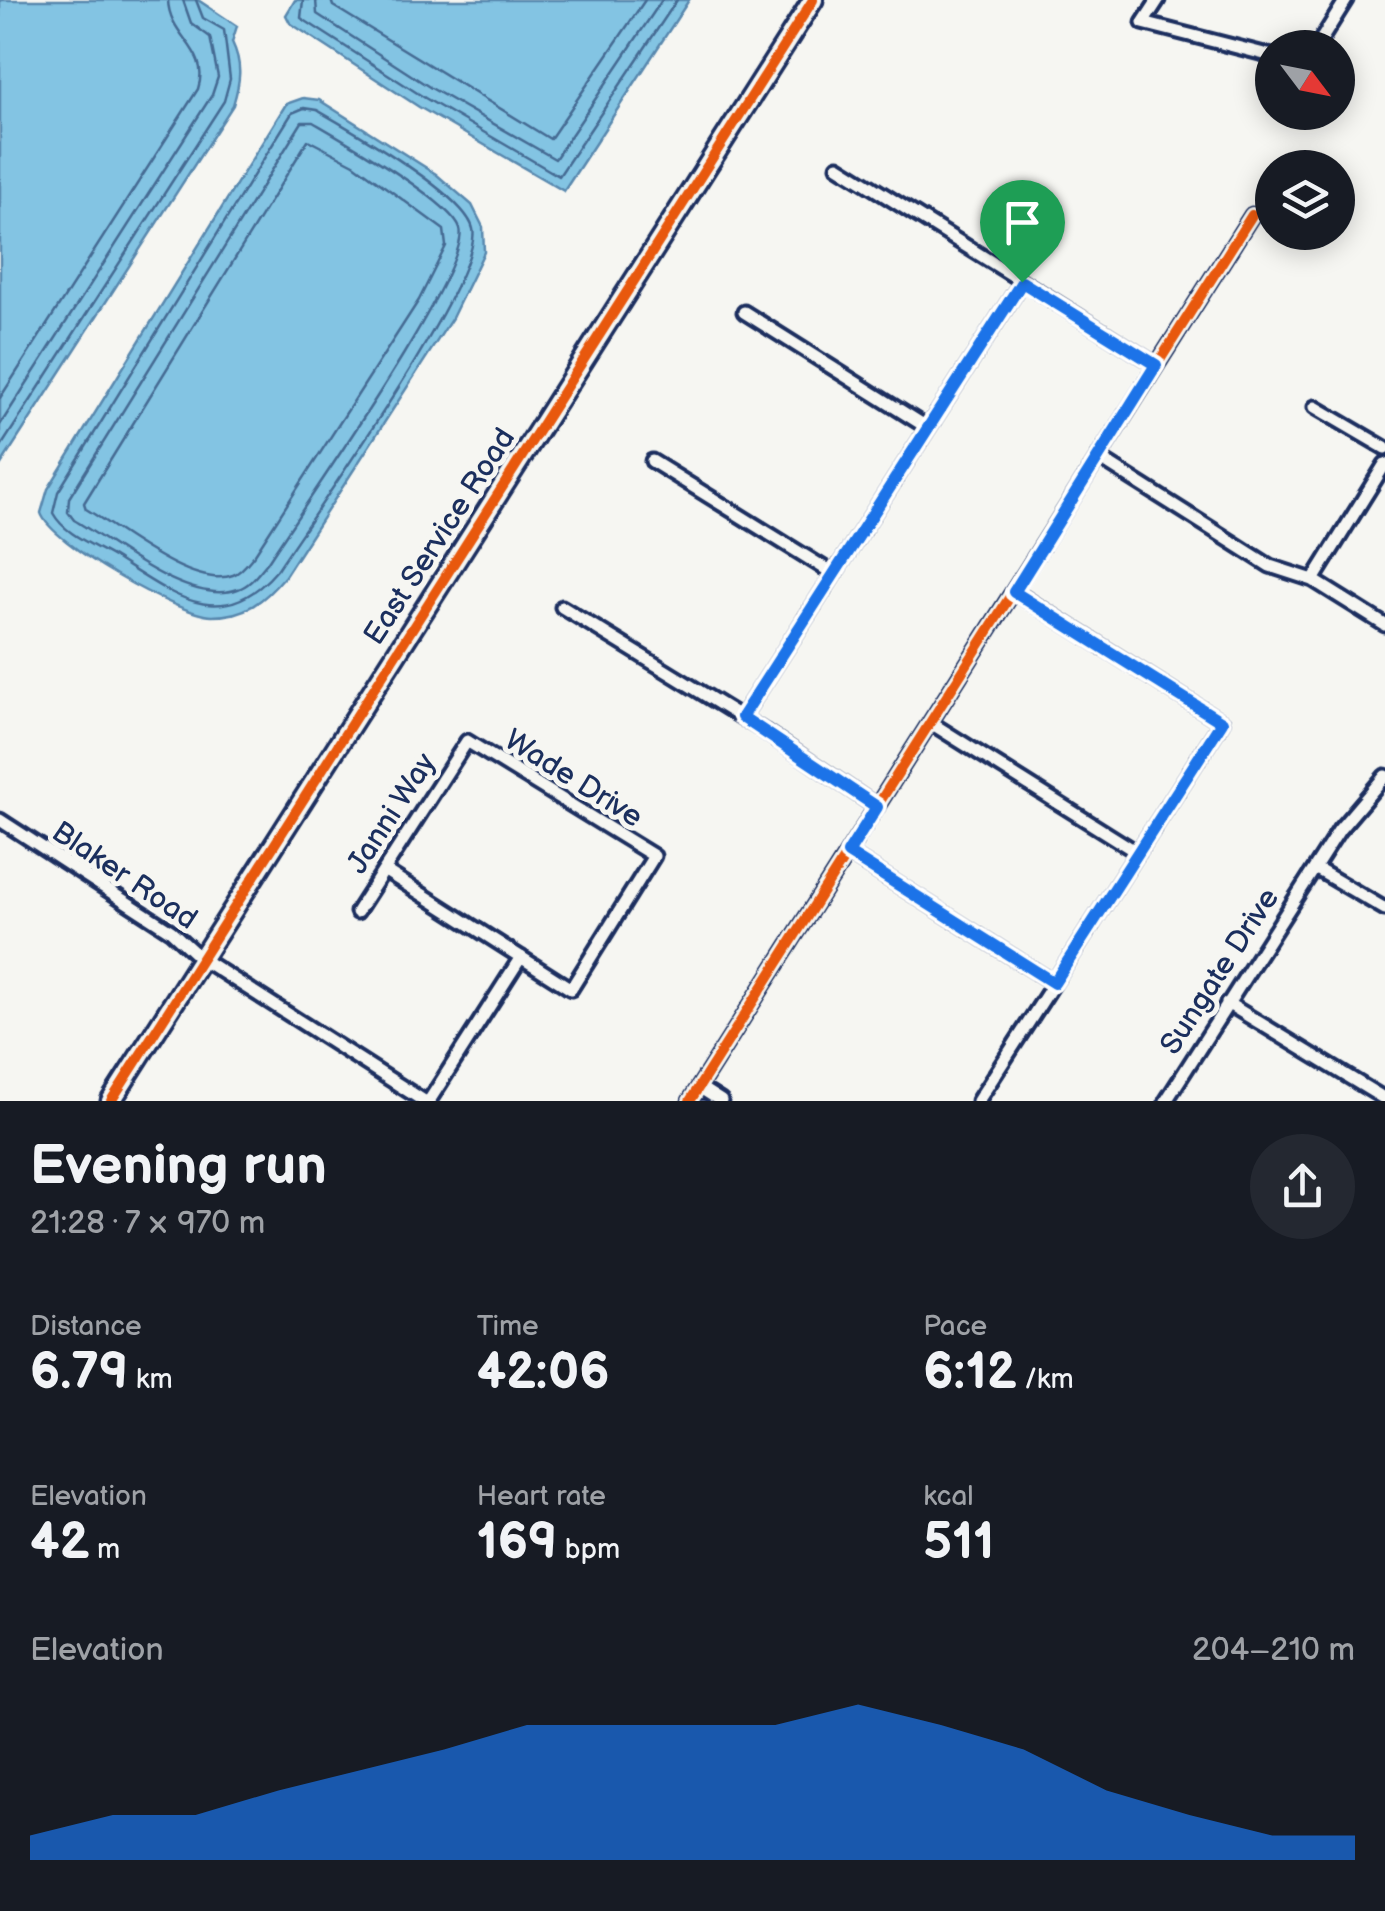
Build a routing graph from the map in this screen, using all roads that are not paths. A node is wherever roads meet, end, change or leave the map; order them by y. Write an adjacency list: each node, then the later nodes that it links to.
1 (813, 0): 34 (street, East Service Road)
2 (1158, 0): 5 (street)
3 (1346, 0): 4 (street)
4 (1327, 30)
5 (1255, 52)
6 (838, 166): 8 (street)
7 (1252, 215): 10 (street)
8 (1022, 282): 10 (street); 12 (street)
9 (744, 312): 12 (street)
10 (1156, 365): 14 (street)
11 (1315, 407): 13 (street)
12 (928, 428): 17 (street)
13 (1385, 448)
14 (1100, 459): 18 (street); 19 (street)
15 (652, 461): 17 (street)
16 (1385, 464): 18 (street)
17 (834, 574): 22 (street)
18 (1312, 580): 21 (street)
19 (1014, 592): 23 (street); 29 (street)
20 (562, 606): 22 (street)
21 (1385, 624)
22 (742, 717): 26 (street)
23 (931, 723): 26 (street); 29 (street)
24 (467, 742): 31 (street, Janni Way); 35 (street, Wade Drive)
25 (1385, 776): 30 (street, Sungate Drive)
26 (877, 807): 28 (street)
27 (0, 820): 34 (street, Blaker Road)
28 (848, 853): 36 (street); 38 (street)
29 (1138, 853): 36 (street)
30 (1314, 868): 32 (street); 37 (street, Sungate Drive)
31 (384, 870): 33 (street, Janni Way); 35 (street)
32 (1385, 909)
33 (357, 912)
34 (200, 957): 41 (street, East Service Road); 42 (street, Blaker Road)
35 (520, 957): 42 (street)
36 (1054, 983): 45 (street)
37 (1228, 1004): 39 (street); 46 (street, Sungate Drive)
38 (699, 1088): 43 (street); 44 (street)
39 (1367, 1096): 40 (street)
40 (1385, 1100)
41 (110, 1101)
42 (426, 1101)
43 (690, 1101)
44 (721, 1101)
45 (978, 1101)
46 (1166, 1101)

